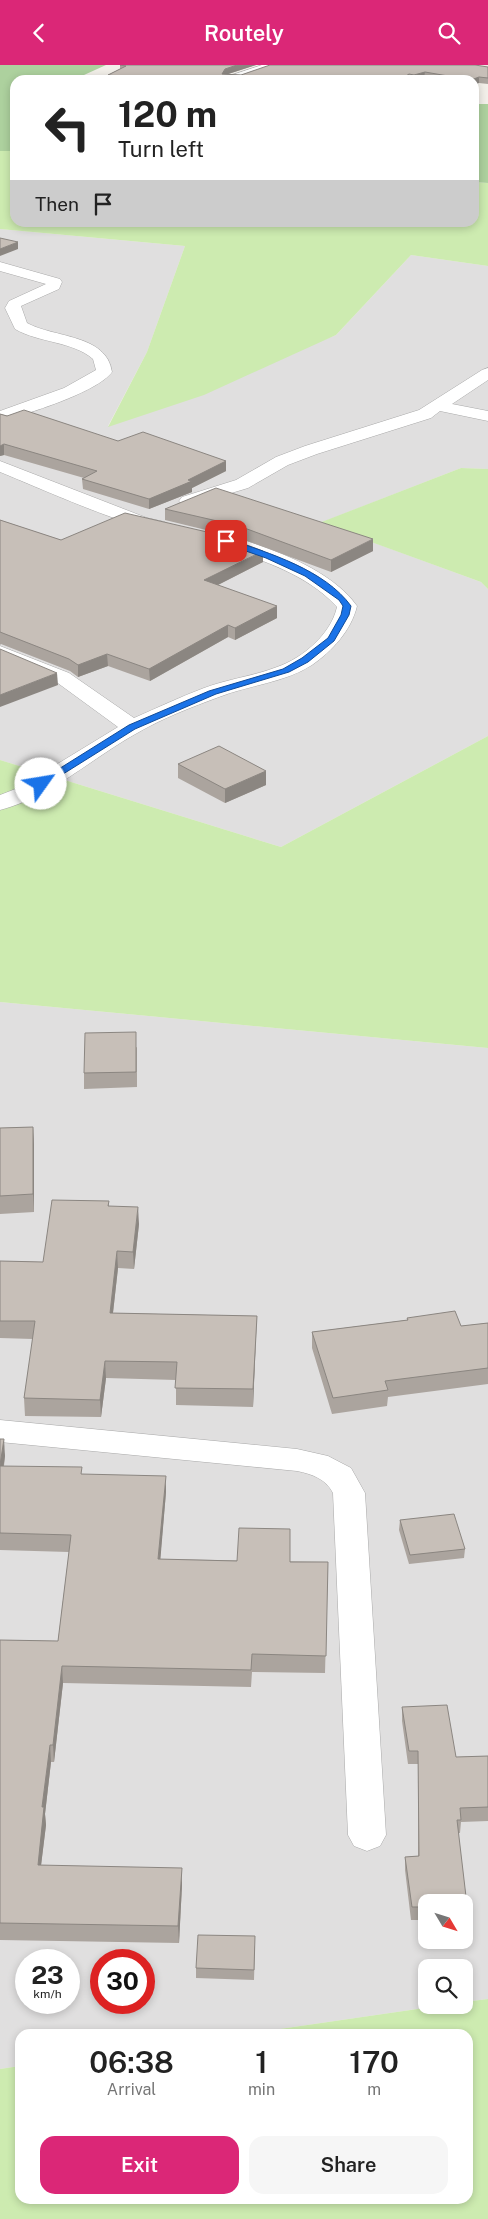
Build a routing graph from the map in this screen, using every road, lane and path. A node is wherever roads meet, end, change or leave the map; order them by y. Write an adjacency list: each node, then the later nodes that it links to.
1 (273, 65): 2 (street)
2 (244, 75)
3 (0, 266): 6 (street)
4 (488, 373): 5 (street)
5 (438, 406): 7 (street); 9 (street)
6 (0, 416)
7 (488, 416)
8 (0, 466): 9 (street)
9 (141, 522): 10 (street)
10 (179, 530)
11 (207, 537): 13 (street)
12 (0, 652): 13 (street)
13 (132, 727): 14 (street)
14 (0, 803)
15 (0, 1431): 16 (street)
16 (367, 1835)

